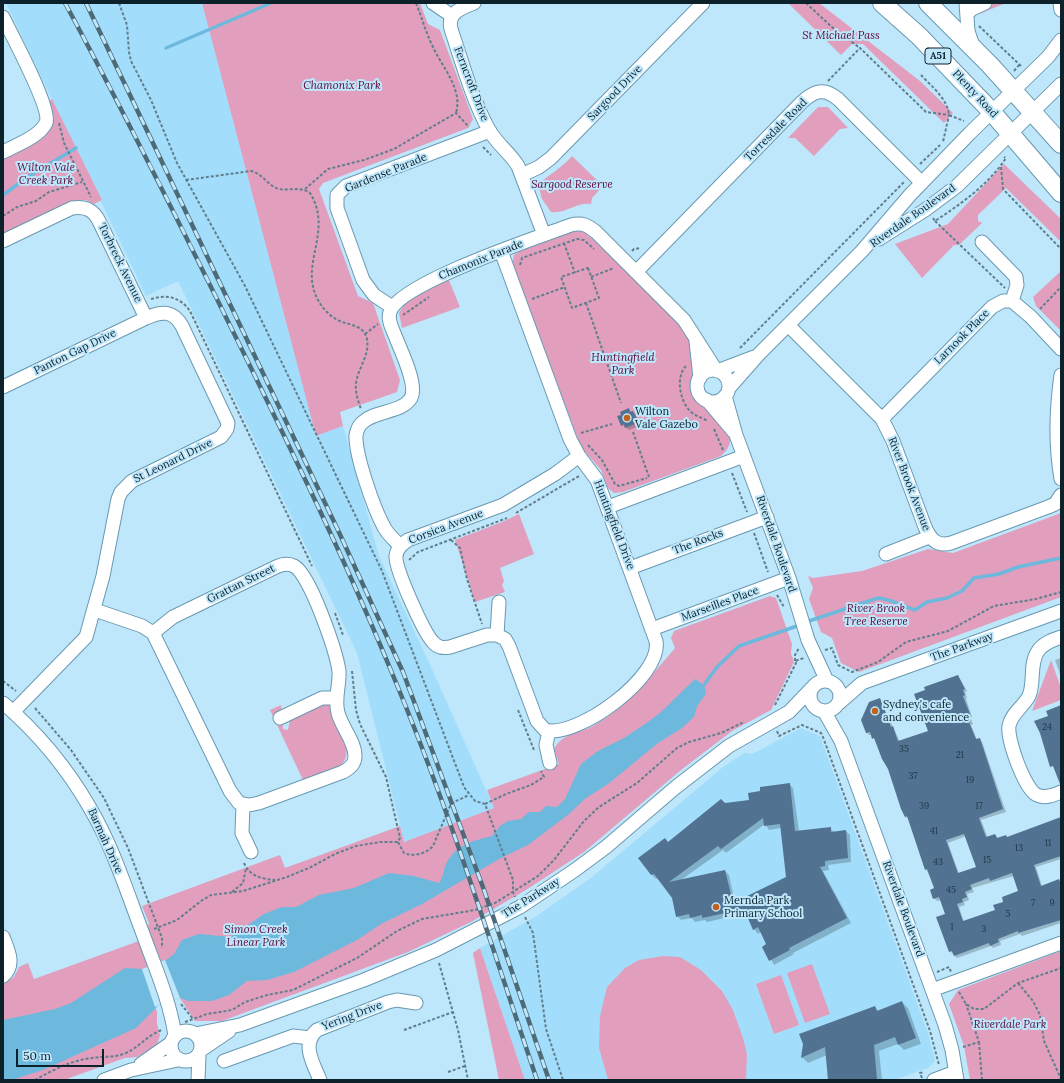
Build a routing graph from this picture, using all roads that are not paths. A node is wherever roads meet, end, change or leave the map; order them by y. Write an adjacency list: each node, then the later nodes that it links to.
1 (433, 3): 10 (street)
2 (474, 3): 10 (street)
3 (704, 3): 22 (street, Sargood Drive)
4 (882, 3): 16 (highway, Plenty Road / A51)
5 (928, 3): 13 (highway, A51)
6 (985, 3): 8 (street)
7 (1060, 3): 9 (street)
8 (967, 10): 13 (street)
9 (1061, 10)
10 (452, 16): 18 (street, Ferncroft Drive)
11 (3, 17): 21 (street)
12 (1061, 40): 15 (street, Riverdale Boulevard)
13 (974, 48): 15 (highway, A51)
14 (1061, 84): 17 (street, Riverdale Boulevard)
15 (1012, 90): 16 (street, Riverdale Boulevard); 17 (highway, A51)
16 (992, 111): 19 (highway, Plenty Road / A51); 23 (street, Riverdale Boulevard)
17 (1032, 112): 19 (street, Riverdale Boulevard); 20 (highway, A51)
18 (490, 131): 22 (street, Ferncroft Drive); 32 (street, Gardense Parade)
19 (1010, 133): 24 (highway, Plenty Road / A51); 29 (street, Riverdale Boulevard)
20 (1061, 144)
21 (3, 152)
22 (522, 175): 25 (street, Ferncroft Drive)
23 (922, 183): 29 (street, Riverdale Boulevard); 30 (street, Torresdale Road)
24 (1061, 193)
25 (544, 235): 28 (street, Chamonix Parade); 30 (street, Chamonix Parade)
26 (3, 241): 33 (street, Torbreck Avenue)
27 (982, 242): 31 (street)
28 (500, 251): 32 (street, Chamonix Parade); 46 (street, Huntingfield Drive)
29 (862, 251): 34 (street, Riverdale Boulevard)
30 (636, 272): 35 (street, Chamonix Parade)
31 (1013, 296): 36 (street); 44 (street, Larnook Place)
32 (391, 313): 53 (street)
33 (146, 318): 41 (street, Panton Gap Drive); 58 (street, St Leonard Drive)
34 (788, 326): 37 (street, Riverdale Boulevard); 44 (street, River Brook Avenue)
35 (695, 337): 38 (street, Chamonix Parade); 40 (street, Chamonix Parade)
36 (1061, 349)
37 (760, 354): 38 (street, Riverdale Boulevard); 42 (street, Riverdale Boulevard)
38 (717, 370): 40 (street); 42 (street)
39 (1061, 375): 48 (street)
40 (700, 378): 43 (street)
41 (3, 387)
42 (727, 392): 43 (street); 45 (street, Riverdale Boulevard)
43 (707, 400): 45 (street, Riverdale Boulevard)
44 (882, 419): 52 (street, River Brook Avenue)
45 (736, 435): 47 (street, Riverdale Boulevard)
46 (579, 456): 50 (street, Huntingfield Drive); 53 (street, Corsica Avenue)
47 (744, 456): 50 (street); 51 (street, Riverdale Boulevard)
48 (1061, 479)
49 (1061, 495): 52 (street, River Brook Avenue)
50 (608, 507): 55 (street, Huntingfield Drive)
51 (767, 517): 55 (street, The Rocks); 56 (street, Riverdale Boulevard)
52 (929, 537): 54 (street)
53 (400, 546): 62 (street, Corsica Avenue)
54 (886, 554)
55 (630, 568): 60 (street, Huntingfield Drive)
56 (789, 578): 60 (street, Marseilles Place); 65 (street, Riverdale Boulevard)
57 (499, 602): 62 (street)
58 (95, 610): 61 (street); 69 (street, St Leonard Drive)
59 (1061, 611): 64 (street, The Parkway)
60 (652, 629): 72 (street, Huntingfield Drive)
61 (153, 633): 66 (street, Grattan Street); 75 (street)
62 (492, 635): 72 (street)
63 (1061, 637): 74 (street)
64 (862, 683): 65 (street, The Parkway); 68 (street, The Parkway)
65 (822, 684): 68 (street); 68 (street); 70 (street, The Parkway)
66 (337, 698): 71 (street); 75 (street, Grattan Street)
67 (3, 703): 69 (street, Barmah Drive)
68 (829, 707): 70 (street, The Parkway); 80 (street, Riverdale Boulevard)
69 (13, 712): 83 (street, Barmah Drive)
70 (789, 712): 82 (street, The Parkway)
71 (280, 718)
72 (549, 731): 73 (street)
73 (546, 767)
74 (1061, 792)
75 (243, 805): 76 (street)
76 (247, 857)
77 (3, 937): 79 (street)
78 (1061, 943): 80 (street)
79 (3, 976)
80 (932, 990): 90 (street, Riverdale Boulevard)
81 (416, 1002): 84 (street, Yering Drive)
82 (240, 1025): 83 (street, The Parkway); 85 (street, The Parkway)
83 (183, 1030): 85 (street); 86 (street); 88 (street)
84 (310, 1038): 87 (street, Yering Drive); 94 (street)
85 (200, 1053): 86 (street); 93 (street)
86 (179, 1060): 88 (street); 92 (street)
87 (224, 1061)
88 (131, 1070): 91 (street)
89 (930, 1076): 90 (street)
90 (956, 1076)
91 (104, 1080)
92 (192, 1080)
93 (198, 1080)
94 (320, 1080)

